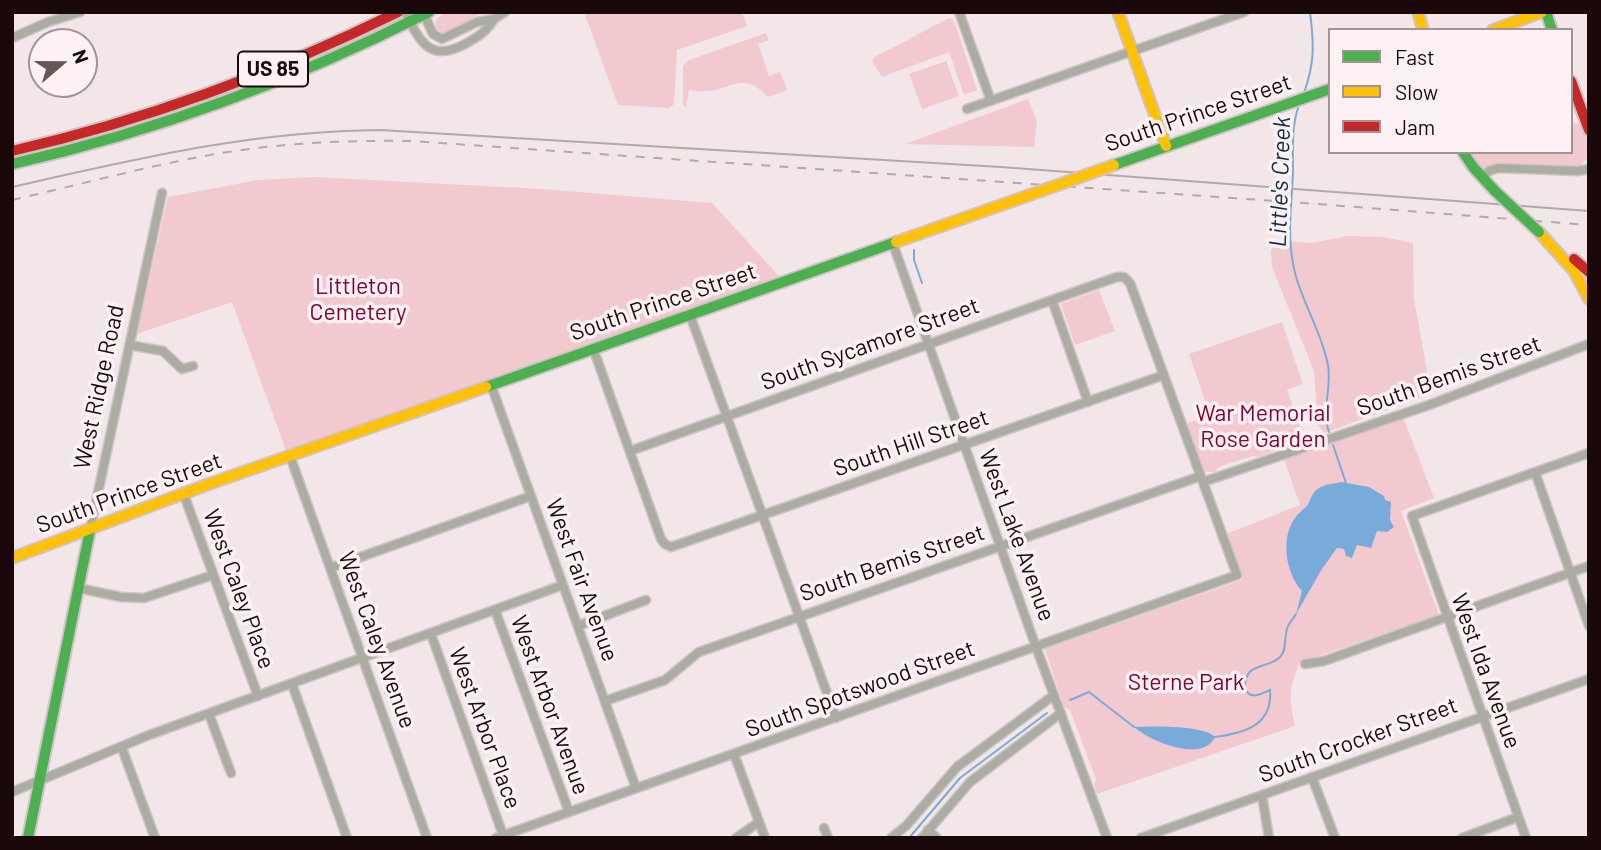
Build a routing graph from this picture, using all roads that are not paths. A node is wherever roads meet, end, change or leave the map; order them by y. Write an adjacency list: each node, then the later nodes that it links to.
1 (80, 12): 13 (street)
2 (398, 12): 22 (main road, US 85)
3 (505, 12): 10 (street)
4 (959, 12): 17 (street)
5 (1118, 12): 14 (main road)
6 (1244, 12): 14 (street)
7 (1544, 12): 11 (main road); 12 (main road)
8 (425, 13): 9 (main road, US 85); 10 (street)
9 (407, 17): 10 (street); 24 (main road, US 85)
10 (494, 19)
11 (1499, 28)
12 (1551, 28)
13 (12, 38)
14 (1133, 52): 17 (street); 21 (main road)
15 (1573, 85): 18 (main road)
16 (1328, 90): 21 (main road, South Prince Street)
17 (991, 101): 19 (street)
18 (1585, 106): 20 (main road)
19 (967, 109)
20 (1589, 130)
21 (1166, 146): 28 (main road, South Prince Street, bridge)
22 (15, 150)
23 (1465, 154): 26 (main road)
24 (12, 164)
25 (1589, 169): 26 (street)
26 (1482, 177): 29 (main road, bridge)
27 (162, 193): 36 (street, West Ridge Road)
28 (893, 244): 33 (main road, South Prince Street); 34 (street, West Lake Avenue)
29 (1556, 248): 30 (main road); 31 (main road)
30 (1589, 272)
31 (1589, 299)
32 (1052, 300): 34 (street, South Sycamore Street); 39 (street, South Sycamore Street); 41 (street)
33 (690, 315): 37 (main road, South Prince Street); 42 (street)
34 (929, 344): 42 (street, South Sycamore Street); 43 (street, West Lake Avenue)
35 (1589, 344): 48 (street, South Bemis Street)
36 (129, 345): 38 (street); 52 (street, West Ridge Road)
37 (593, 348): 40 (main road, South Prince Street); 44 (street)
38 (193, 366)
39 (1164, 375): 41 (street, South Hill Street); 48 (street)
40 (491, 385): 46 (main road, South Prince Street); 50 (street, West Fair Avenue)
41 (1088, 402): 43 (street, South Hill Street)
42 (726, 415): 44 (street, South Sycamore Street); 51 (street)
43 (964, 445): 51 (street, South Hill Street); 53 (street, West Lake Avenue)
44 (630, 451): 51 (street, South Hill Street)
45 (1589, 453): 47 (street)
46 (290, 456): 49 (main road, South Prince Street); 56 (street, West Caley Avenue)
47 (1535, 472): 57 (street); 64 (street, West Ida Avenue)
48 (1202, 479): 53 (street, South Bemis Street); 68 (street, South Spotswood Street)
49 (184, 495): 52 (main road, South Prince Street); 58 (street, West Caley Place)
50 (531, 496): 56 (street); 59 (street, West Fair Avenue)
51 (763, 516): 63 (street)
52 (90, 530): 54 (main road, South Prince Street); 60 (main road, West Ridge Road)
53 (1001, 546): 63 (street, South Bemis Street); 68 (street, West Lake Avenue)
54 (12, 558)
55 (1589, 566): 57 (street)
56 (330, 568): 69 (street, West Caley Avenue)
57 (1570, 573): 64 (street); 66 (street)
58 (213, 575): 60 (street); 74 (street, West Caley Place)
59 (563, 586): 62 (street); 65 (street, West Fair Avenue)
60 (78, 588): 84 (main road, West Ridge Road)
61 (646, 600): 65 (street)
62 (495, 610): 67 (street); 88 (street, West Arbor Avenue)
63 (799, 616): 75 (street, South Bemis Street); 79 (street)
64 (1446, 617): 70 (street); 78 (street, West Ida Avenue)
65 (578, 626): 75 (street, West Fair Avenue)
66 (1589, 626)
67 (430, 634): 69 (street); 93 (street, West Arbor Place)
68 (1036, 647): 73 (street, West Lake Avenue); 79 (street, South Spotswood Street)
69 (363, 658): 72 (street); 97 (street, West Caley Avenue)
70 (1305, 664)
71 (1589, 679): 78 (street, South Crocker Street)
72 (292, 684): 74 (street); 96 (street, West Caley Place)
73 (1054, 695): 76 (street, West Lake Avenue); 101 (street)
74 (258, 696): 77 (street)
75 (605, 701): 85 (street, West Fair Avenue)
76 (1061, 713): 92 (street); 104 (street, West Lake Avenue)
77 (209, 714): 80 (street); 82 (street)
78 (1482, 716): 83 (street, South Crocker Street); 89 (street, West Ida Avenue)
79 (836, 718): 81 (street, South Spotswood Street)
80 (122, 748): 84 (street); 95 (street)
81 (734, 754): 85 (street, South Spotswood Street); 90 (street)
82 (231, 773)
83 (1312, 777): 87 (street, South Crocker Street); 107 (street)
84 (39, 782): 86 (street); 94 (main road, West Ridge Road)
85 (636, 788): 88 (street, South Spotswood Street)
86 (12, 792)
87 (1262, 795): 105 (street, South Crocker Street); 106 (street)
88 (569, 812): 93 (street, South Spotswood Street)
89 (1518, 817): 108 (street); 109 (street, West Ida Avenue)
90 (759, 822): 98 (street); 99 (street)
91 (824, 828): 100 (street)
92 (928, 830): 102 (street); 103 (street)
93 (500, 836)
94 (27, 838)
95 (155, 838)
96 (347, 838)
97 (427, 838)
98 (736, 838)
99 (765, 838)
100 (828, 838)
101 (891, 838)
102 (922, 838)
103 (937, 838)
104 (1107, 838)
105 (1141, 838)
106 (1269, 838)
107 (1335, 838)
108 (1462, 838)
109 (1526, 838)

